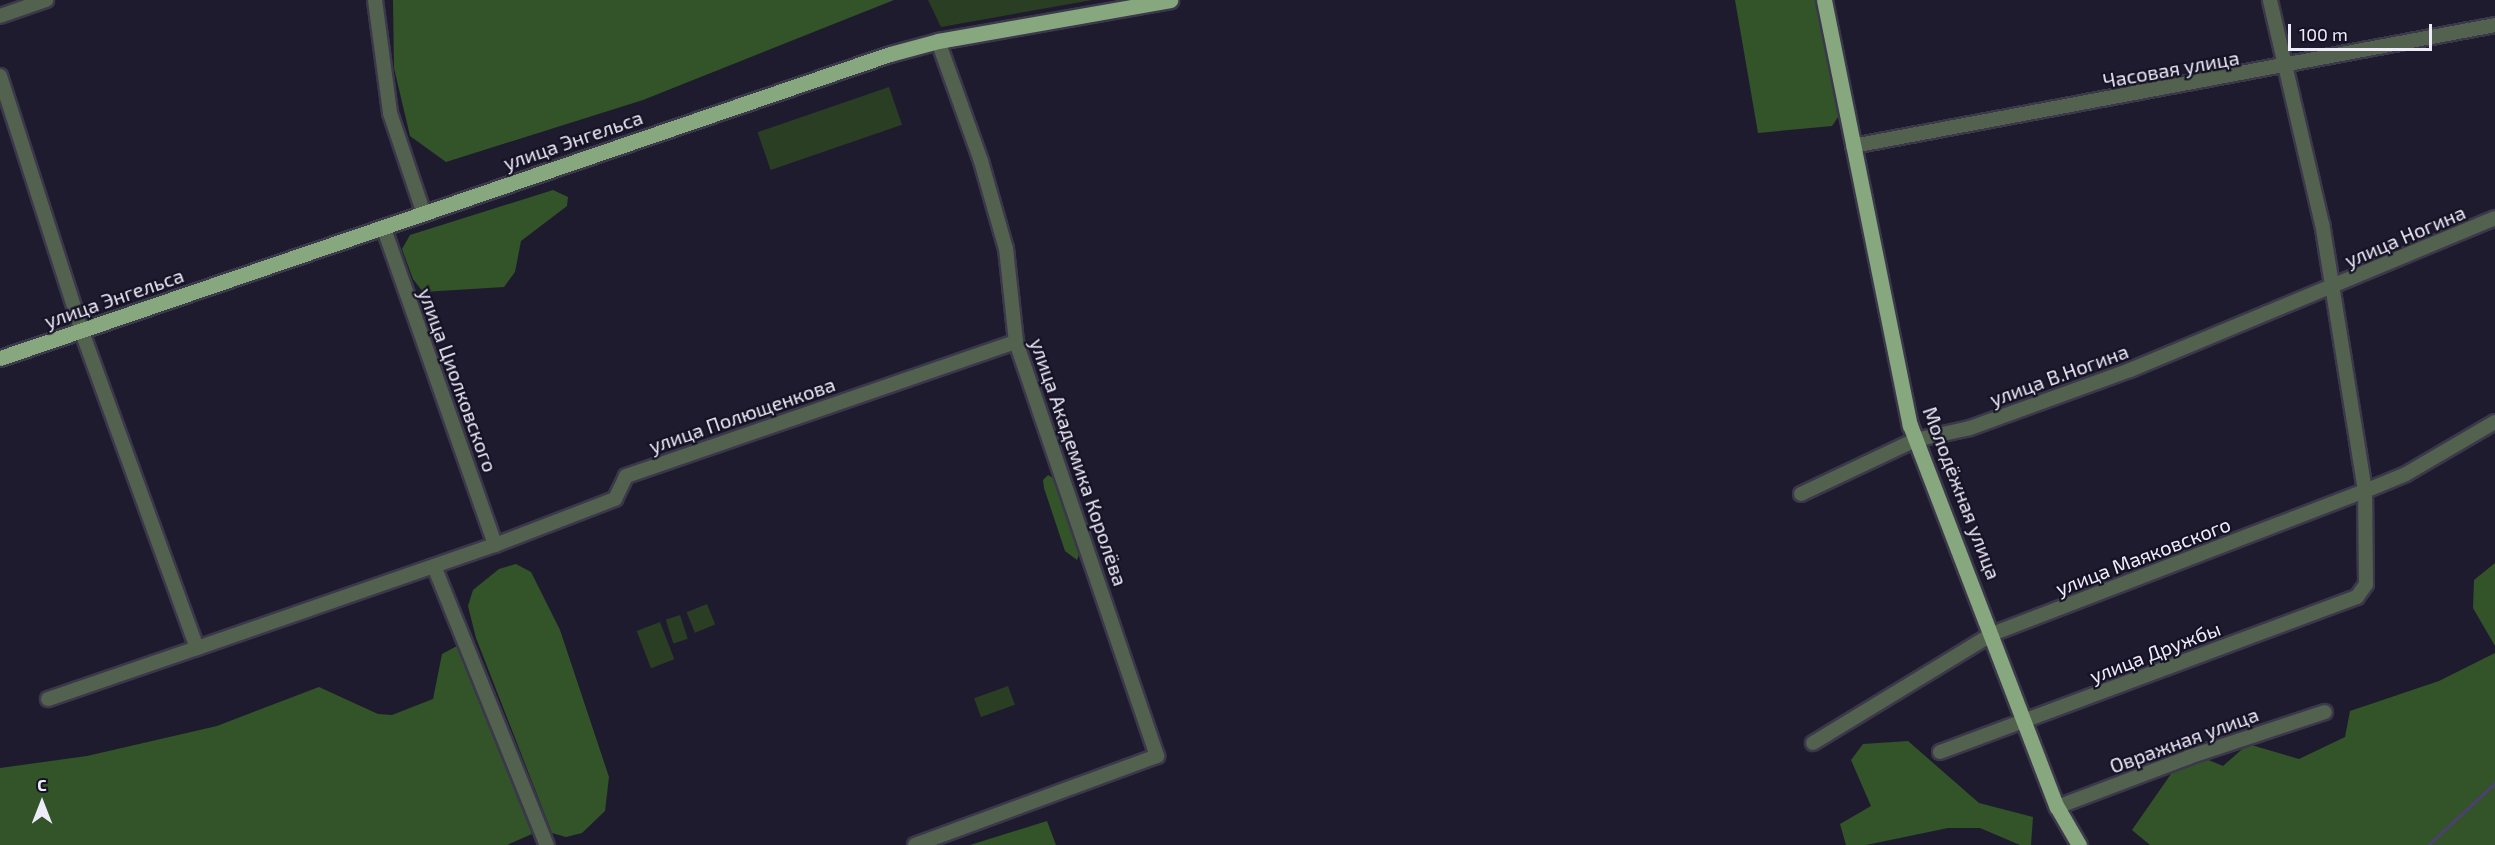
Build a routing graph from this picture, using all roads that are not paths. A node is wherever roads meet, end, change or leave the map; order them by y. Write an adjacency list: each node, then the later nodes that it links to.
1 (46, 0): 6 (street)
2 (375, 0): 12 (street)
3 (1170, 0): 8 (main road, улица Энгельса)
4 (1824, 0): 11 (main road, Молодёжная улица)
5 (2270, 0): 9 (street)
6 (0, 16)
7 (2495, 25): 9 (street, Часовая улица)
8 (938, 41): 12 (main road, улица Энгельса); 17 (street, улица Академика Королёва)
9 (2285, 67): 11 (street, Часовая улица); 15 (street)
10 (0, 76): 16 (street)
11 (1853, 146): 20 (main road, Молодёжная улица)
12 (424, 214): 14 (main road, улица Энгельса)
13 (2495, 218): 15 (street, улица Ногина)
14 (384, 229): 16 (main road, улица Энгельса); 23 (street, улица Циолковского)
15 (2330, 289): 20 (street, улица В.Ногина); 21 (street)
16 (82, 332): 18 (main road, улица Энгельса); 26 (street)
17 (1016, 342): 23 (street, улица Полющенкова); 34 (street, улица Академика Королёва)
18 (0, 358)
19 (2495, 422): 21 (street, улица Маяковского)
20 (1915, 440): 22 (street, улица В.Ногина); 25 (main road, Молодёжная улица)
21 (2365, 491): 25 (street, улица Маяковского); 29 (street, улица Дружбы)
22 (1801, 494)
23 (495, 545): 24 (street, улица Полющенкова)
24 (434, 566): 26 (street, улица Полющенкова); 33 (street)
25 (1992, 634): 29 (main road, Молодёжная улица); 30 (street, улица Маяковского)
26 (197, 648): 27 (street, улица Полющенкова)
27 (48, 699)
28 (2325, 712): 32 (street, Овражная улица)
29 (2024, 723): 31 (street, улица Дружбы); 32 (main road, Молодёжная улица)
30 (1813, 743)
31 (1940, 752)
32 (2057, 807): 35 (main road, Молодёжная улица)
33 (547, 845)
34 (915, 845)
35 (2079, 845)

